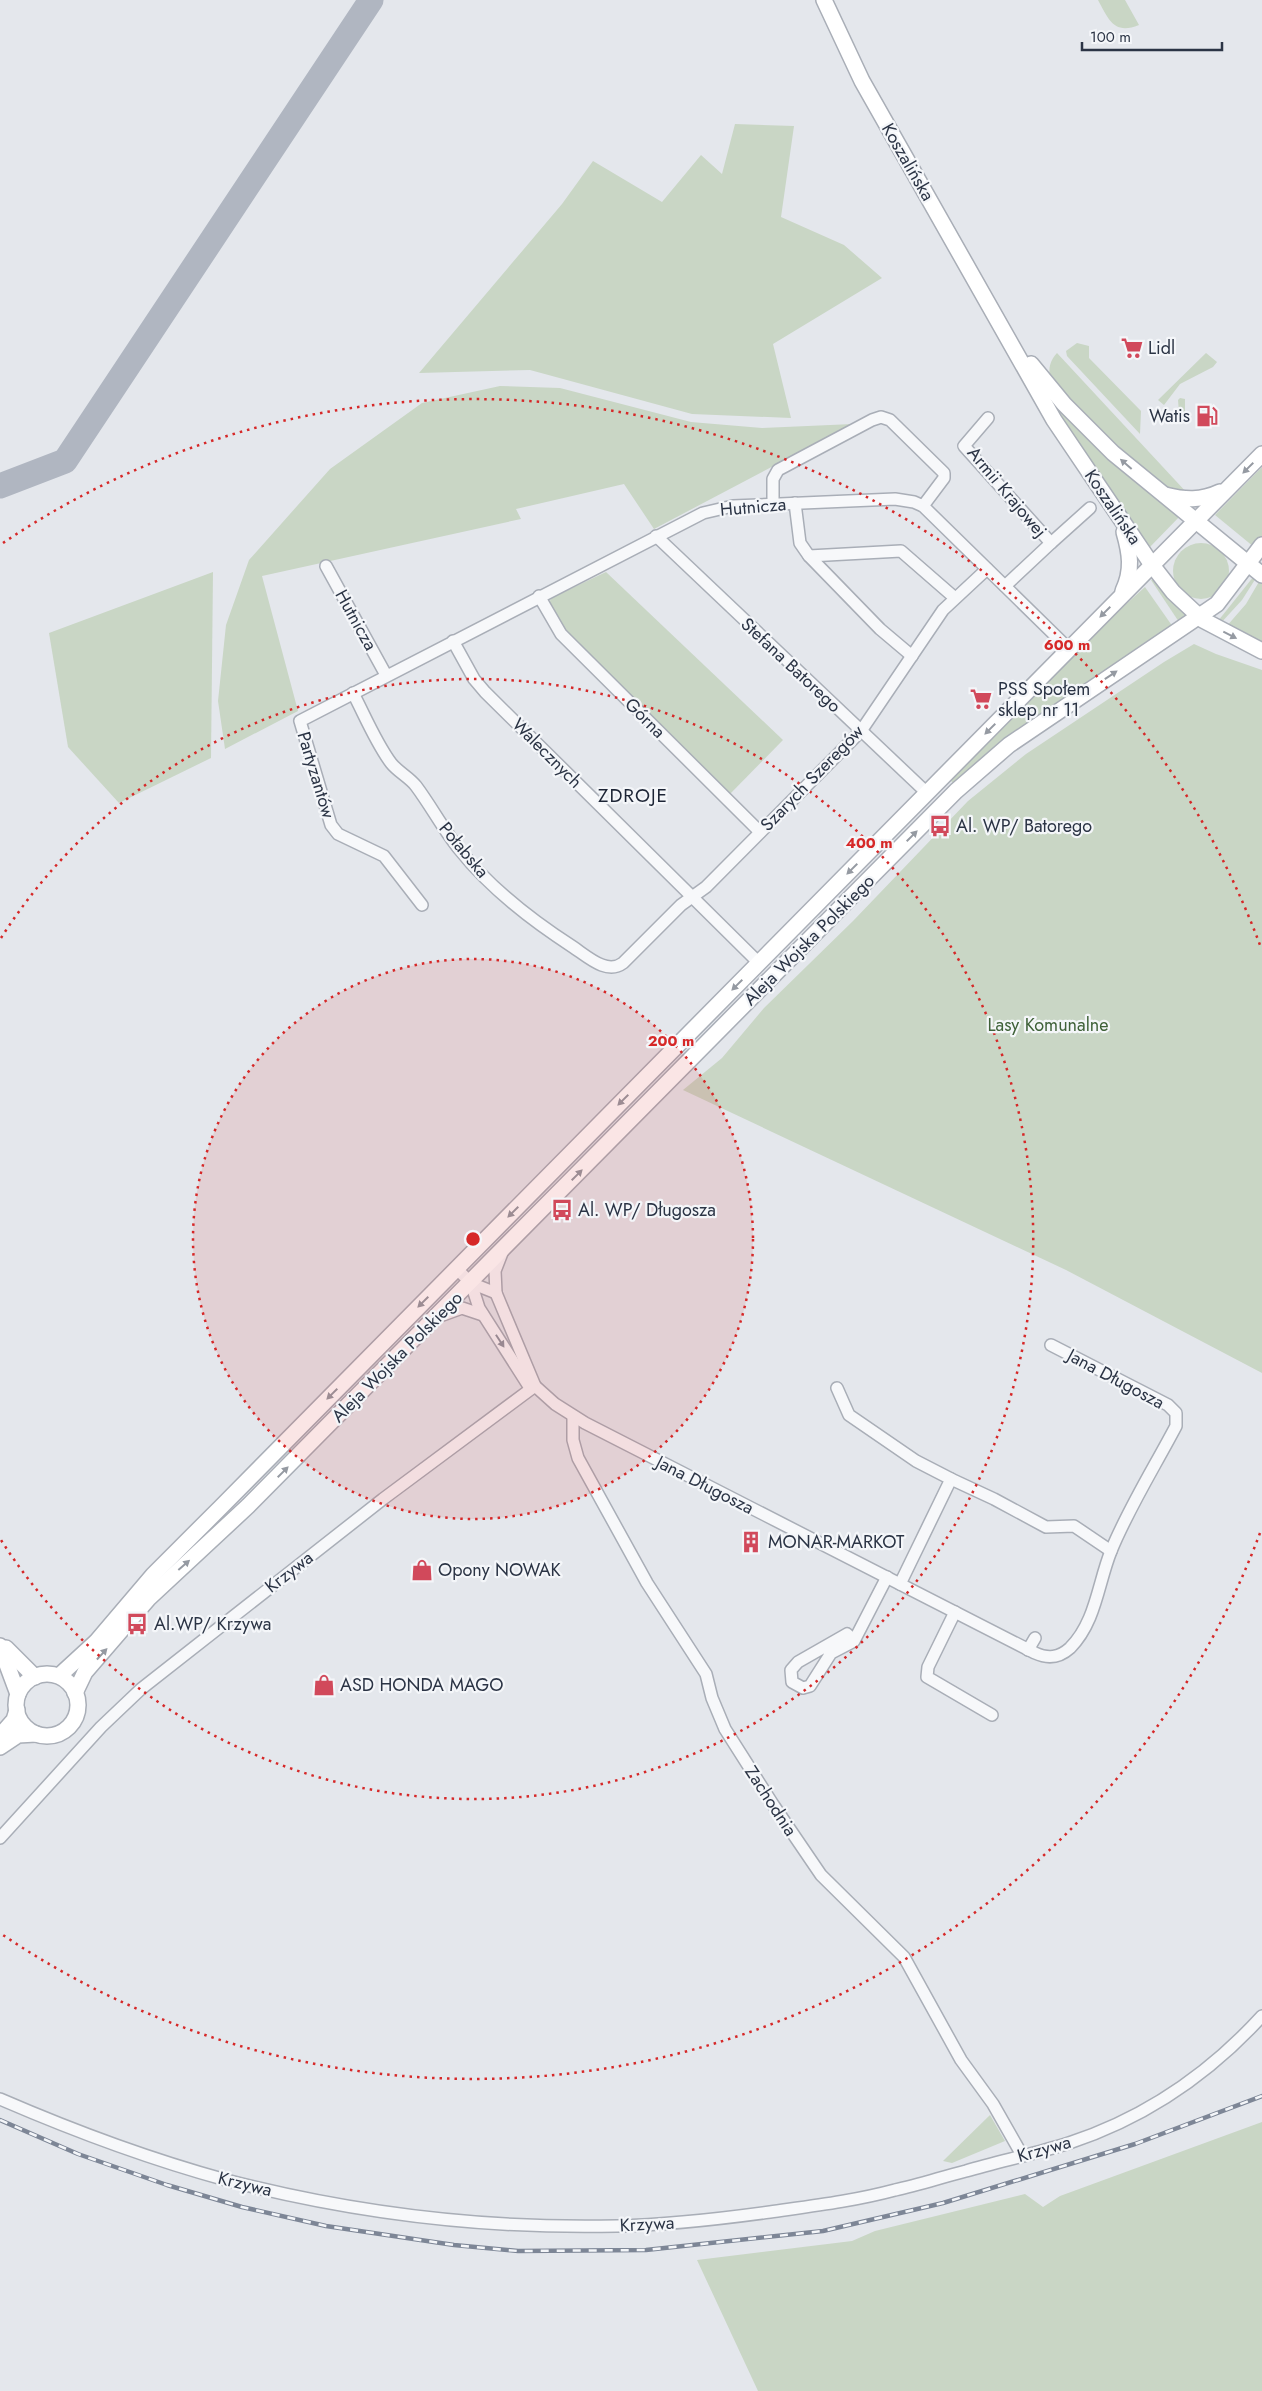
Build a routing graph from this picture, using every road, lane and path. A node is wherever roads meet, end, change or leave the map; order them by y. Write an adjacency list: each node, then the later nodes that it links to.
1 (824, 0): 2 (main road, Koszalińska)
2 (999, 320): 6 (main road, Koszalińska, one-way to 2); 11 (main road, Koszalińska)
3 (988, 418): 14 (street, Armii Krajowej)
4 (1262, 454): 5 (main road, one-way to 5)
5 (1233, 483): 6 (main road); 12 (main road)
6 (1163, 495): 12 (main road, Koszalińska)
7 (795, 503): 8 (street, Hutnicza); 9 (street, Hutnicza); 16 (street)
8 (773, 504): 9 (street); 13 (street, Hutnicza)
9 (923, 506): 20 (street, Hutnicza)
10 (1090, 508): 14 (street, Armii Krajowej)
11 (1119, 516): 18 (main road, Koszalińska); 25 (main road)
12 (1196, 521): 17 (main road, Koszalińska); 18 (main road, Aleja Wojska Polskiego)
13 (656, 536): 23 (street, Hutnicza); 34 (street, Stefana Batorego)
14 (1051, 543): 22 (street, Armii Krajowej)
15 (1262, 545): 17 (main road)
16 (809, 556): 24 (street); 30 (street)
17 (1248, 564): 21 (main road, Koszalińska); 26 (main road, Aleja Wojska Polskiego)
18 (1152, 565): 25 (main road, Aleja Wojska Polskiego); 26 (main road, Koszalińska)
19 (326, 566): 31 (street, Hutnicza)
20 (988, 569): 22 (street, Hutnicza); 24 (street, Szarych Szeregów)
21 (1262, 576)
22 (1005, 586): 28 (street, Hutnicza)
23 (539, 596): 27 (street, Hutnicza); 36 (street, Górna)
24 (955, 598): 30 (street, Szarych Szeregów)
25 (1120, 598): 28 (main road, Aleja Wojska Polskiego, one-way to 28)
26 (1198, 617): 29 (main road, Koszalińska, one-way to 29); 42 (main road, Aleja Wojska Polskiego, one-way to 26)
27 (453, 641): 31 (street, Hutnicza); 37 (street, Walecznych)
28 (1069, 649): 35 (main road, Aleja Wojska Polskiego, one-way to 35)
29 (1262, 651)
30 (912, 656): 34 (street, Szarych Szeregów)
31 (386, 675): 32 (street, Hutnicza)
32 (353, 693): 33 (street, Hutnicza); 40 (street, Połabska)
33 (300, 721): 38 (street, Partyzantów)
34 (861, 731): 35 (street, Stefana Batorego); 36 (street, Szarych Szeregów)
35 (927, 793): 39 (main road, Aleja Wojska Polskiego, one-way to 39)
36 (760, 832): 37 (street, Szarych Szeregów)
37 (694, 897): 39 (street, Walecznych); 40 (street, Szarych Szeregów)
38 (422, 905)
39 (759, 963): 41 (main road, Aleja Wojska Polskiego, one-way to 41)
40 (614, 968)
41 (712, 1011): 42 (main road); 44 (main road, Aleja Wojska Polskiego, one-way to 44)
42 (726, 1025): 43 (main road, Aleja Wojska Polskiego, one-way to 42)
43 (506, 1247): 45 (main road, Aleja Wojska Polskiego); 46 (street)
44 (456, 1269): 45 (street); 50 (main road, Aleja Wojska Polskiego, one-way to 50)
45 (471, 1283): 46 (street); 47 (street); 48 (main road, Aleja Wojska Polskiego)
46 (496, 1293): 51 (street)
47 (483, 1314): 48 (street); 51 (street, one-way to 51)
48 (434, 1319): 52 (main road, Aleja Wojska Polskiego)
49 (1051, 1345): 56 (street, Jana Długosza)
50 (352, 1374): 52 (main road); 65 (main road, Aleja Wojska Polskiego, one-way to 65)
51 (532, 1387): 54 (street, Jana Długosza); 74 (street, Krzywa)
52 (366, 1388): 67 (main road, Aleja Wojska Polskiego, one-way to 52)
53 (837, 1388): 55 (street)
54 (573, 1416): 57 (street, Jana Długosza); 77 (street, Zachodnia)
55 (951, 1479): 56 (street); 58 (street)
56 (1111, 1551): 64 (street, Jana Długosza)
57 (886, 1577): 58 (street, Jana Długosza); 62 (street)
58 (900, 1584): 59 (street, Jana Długosza)
59 (955, 1612): 64 (street, Jana Długosza); 70 (street)
60 (1035, 1638): 64 (street)
61 (0, 1641): 66 (main road)
62 (854, 1641): 62 (street)
63 (0, 1646): 68 (main road)
64 (1028, 1650)
65 (59, 1676): 66 (main road); 67 (main road)
66 (35, 1677): 68 (main road)
67 (75, 1693): 71 (main road)
68 (18, 1694): 69 (main road)
69 (17, 1710): 71 (main road); 72 (main road)
70 (992, 1715)
71 (36, 1734): 73 (main road)
72 (0, 1736)
73 (0, 1747)
74 (0, 1838)
75 (1262, 2016): 77 (street, Krzywa)
76 (0, 2099): 77 (street, Krzywa)
77 (1022, 2155)

